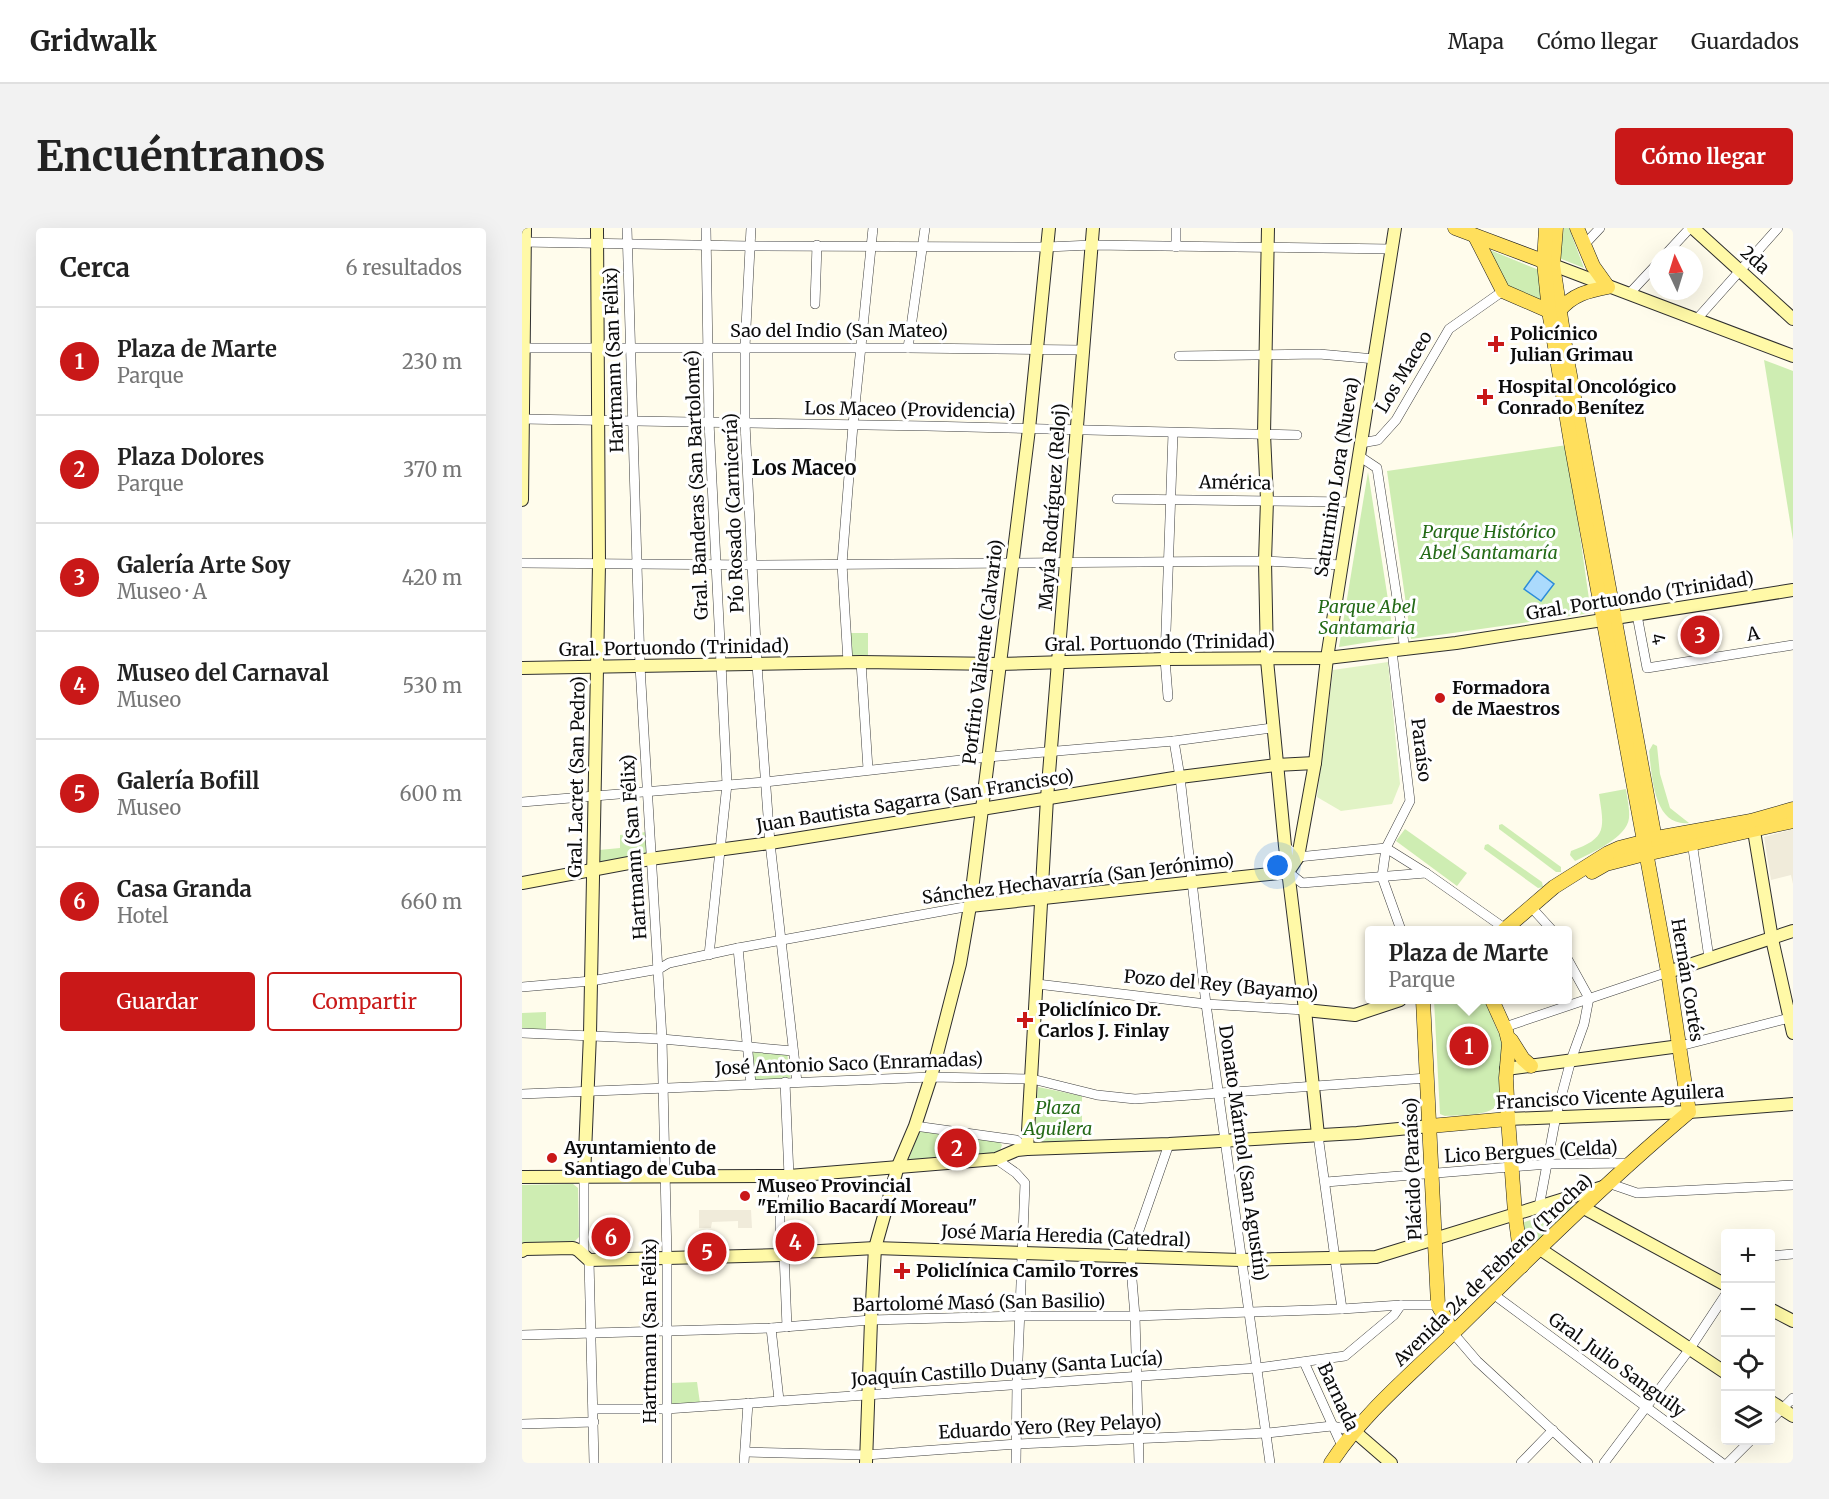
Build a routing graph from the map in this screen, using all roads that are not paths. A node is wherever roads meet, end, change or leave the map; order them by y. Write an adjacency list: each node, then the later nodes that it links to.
1 (525, 228): 21 (street)
2 (597, 228): 22 (street, Gral. Lacret (San Pedro))
3 (627, 228): 23 (street, Hartmann (San Félix))
4 (706, 228): 24 (street, Gral. Banderas (San Bartolomé))
5 (751, 228): 29 (street, Pío Rosado (Carnicería))
6 (873, 228): 26 (street)
7 (925, 228): 30 (street)
8 (1049, 228): 32 (street, Porfirio Valiente (Calvario))
9 (1094, 228): 27 (street, Mayía Rodríguez (Reloj))
10 (1176, 228): 33 (street)
11 (1268, 228): 34 (street)
12 (1395, 228): 35 (street, Saturnino Lora (Nueva))
13 (1546, 228): 36 (main road); 37 (main road)
14 (1556, 228): 37 (main road)
15 (1577, 228): 28 (main road)
16 (1600, 228): 28 (street)
17 (1691, 228): 31 (street); 38 (street, 2da)
18 (1778, 228): 38 (street)
19 (1458, 229): 20 (main road)
20 (1476, 236): 36 (main road); 41 (main road)
21 (524, 242): 22 (street); 50 (street)
22 (597, 243): 23 (street); 47 (street, Gral. Lacret (San Pedro))
23 (627, 245): 24 (street); 51 (street, Hartmann (San Félix))
24 (706, 245): 29 (street); 48 (street, Gral. Banderas (San Bartolomé))
25 (817, 245): 26 (street); 29 (street); 43 (street)
26 (872, 245): 30 (street); 53 (street)
27 (1092, 245): 32 (street); 33 (street); 55 (street, Mayía Rodríguez (Reloj))
28 (1584, 245): 40 (main road)
29 (750, 246): 49 (street, Pío Rosado (Carnicería))
30 (922, 246): 32 (street); 52 (street)
31 (1674, 246)
32 (1047, 247): 54 (street, Porfirio Valiente (Calvario))
33 (1176, 247): 34 (street)
34 (1267, 247): 35 (street); 56 (street)
35 (1392, 249): 59 (street, Saturnino Lora (Nueva))
36 (1510, 249): 37 (main road)
37 (1549, 263): 40 (street); 44 (main road, Hernán Cortés)
38 (1740, 270): 45 (street, 2da); 46 (street)
39 (1649, 273): 42 (street)
40 (1608, 287): 42 (street); 44 (main road)
41 (1503, 291): 44 (main road); 71 (street, Los Maceo)
42 (1629, 294): 46 (street)
43 (815, 304)
44 (1554, 311): 91 (main road, Hernán Cortés)
45 (1793, 319)
46 (1696, 320): 58 (street)
47 (598, 347): 50 (street, Sao del Indio (San Mateo)); 51 (street, Sao del Indio (San Mateo)); 61 (street, Gral. Lacret (San Pedro))
48 (709, 347): 49 (street, Sao del Indio (San Mateo)); 51 (street, Sao del Indio (San Mateo)); 63 (street, Gral. Banderas (San Bartolomé))
49 (745, 347): 53 (street, Sao del Indio (San Mateo)); 64 (street, Pío Rosado (Carnicería))
50 (523, 348): 60 (street)
51 (630, 348): 62 (street, Hartmann (San Félix))
52 (908, 348): 53 (street, Sao del Indio (San Mateo)); 54 (street, Sao del Indio (San Mateo))
53 (861, 349): 65 (street)
54 (1037, 349): 55 (street, Sao del Indio (San Mateo)); 66 (street, Porfirio Valiente (Calvario))
55 (1083, 350): 67 (street, Mayía Rodríguez (Reloj))
56 (1266, 355): 57 (street); 59 (street); 69 (street)
57 (1179, 356)
58 (1793, 356)
59 (1375, 358): 71 (street, Saturnino Lora (Nueva))
60 (523, 419): 61 (street, Los Maceo (Providencia)); 75 (street)
61 (597, 419): 62 (street, Los Maceo (Providencia)); 83 (street, Gral. Lacret (San Pedro))
62 (633, 420): 63 (street, Los Maceo (Providencia)); 84 (street, Hartmann (San Félix))
63 (709, 422): 64 (street, Los Maceo (Providencia)); 85 (street, Gral. Banderas (San Bartolomé))
64 (746, 423): 65 (street, Los Maceo (Providencia)); 87 (street, Pío Rosado (Carnicería))
65 (853, 425): 66 (street, Los Maceo (Providencia)); 86 (street)
66 (1029, 429): 67 (street, Los Maceo (Providencia)); 81 (street, Porfirio Valiente (Calvario))
67 (1077, 431): 68 (street, Los Maceo (Providencia)); 82 (street, Mayía Rodríguez (Reloj))
68 (1173, 433): 69 (street, Los Maceo (Providencia)); 74 (street)
69 (1264, 434): 70 (street, Los Maceo (Providencia)); 76 (street)
70 (1297, 435)
71 (1361, 443): 72 (street, Saturnino Lora (Nueva))
72 (1359, 456): 77 (street, Saturnino Lora (Nueva)); 93 (street)
73 (1117, 499): 74 (street, América)
74 (1171, 499): 76 (street, América); 79 (street)
75 (522, 500)
76 (1267, 500): 77 (street, América); 78 (street)
77 (1352, 502): 88 (street, Saturnino Lora (Nueva))
78 (1266, 561): 79 (street); 88 (street); 97 (street)
79 (1168, 562): 82 (street); 96 (street)
80 (522, 563): 83 (street)
81 (1011, 563): 82 (street); 86 (street); 100 (street, Porfirio Valiente (Calvario))
82 (1067, 563): 99 (street, Mayía Rodríguez (Reloj))
83 (599, 564): 84 (street); 104 (street, Gral. Lacret (San Pedro))
84 (637, 564): 85 (street); 103 (street, Hartmann (San Félix))
85 (716, 564): 87 (street); 101 (street, Gral. Banderas (San Bartolomé))
86 (842, 564): 87 (street); 98 (street)
87 (753, 565): 102 (street, Pío Rosado (Carnicería))
88 (1342, 565): 95 (street, Saturnino Lora (Nueva))
89 (1793, 590): 90 (street, Gral. Portuondo (Trinidad))
90 (1636, 615): 91 (street, Gral. Portuondo (Trinidad)); 106 (street, 4)
91 (1609, 620): 93 (street, Gral. Portuondo (Trinidad)); 122 (main road, Hernán Cortés)
92 (1793, 645): 106 (street, A)
93 (1406, 650): 94 (street, Gral. Portuondo (Trinidad))
94 (1392, 651): 95 (street, Gral. Portuondo (Trinidad)); 131 (street, Paraíso)
95 (1327, 658): 97 (street, Gral. Portuondo (Trinidad)); 112 (street, Saturnino Lora (Nueva))
96 (1165, 659): 97 (street, Gral. Portuondo (Trinidad)); 99 (street, Gral. Portuondo (Trinidad)); 107 (street)
97 (1267, 660): 108 (street)
98 (854, 662): 100 (street, Gral. Portuondo (Trinidad)); 102 (street, Gral. Portuondo (Trinidad)); 114 (street)
99 (1059, 662): 100 (street, Gral. Portuondo (Trinidad)); 110 (street, Mayía Rodríguez (Reloj))
100 (999, 664): 111 (street, Porfirio Valiente (Calvario))
101 (721, 665): 102 (street, Gral. Portuondo (Trinidad)); 103 (street, Gral. Portuondo (Trinidad)); 117 (street, Gral. Banderas (San Bartolomé))
102 (757, 665): 116 (street, Pío Rosado (Carnicería))
103 (640, 666): 104 (street, Gral. Portuondo (Trinidad)); 118 (street, Hartmann (San Félix))
104 (597, 667): 105 (street, Gral. Portuondo (Trinidad)); 119 (street, Gral. Lacret (San Pedro))
105 (522, 668)
106 (1647, 668)
107 (1168, 697)
108 (1272, 728): 109 (street); 113 (street)
109 (1174, 741): 110 (street); 115 (street, Donato Mármol (San Agustín))
110 (1050, 752): 111 (street); 120 (street, Mayía Rodríguez (Reloj))
111 (988, 757): 114 (street); 123 (street, Porfirio Valiente (Calvario))
112 (1315, 763): 113 (street, Juan Bautista Sagarra (San Francisco)); 134 (street, Saturnino Lora (Nueva))
113 (1276, 765): 115 (street, Juan Bautista Sagarra (San Francisco)); 130 (street)
114 (868, 770): 116 (street)
115 (1180, 777): 120 (street, Juan Bautista Sagarra (San Francisco)); 140 (street, Donato Mármol (San Agustín))
116 (765, 782): 117 (street); 128 (street, Pío Rosado (Carnicería))
117 (727, 784): 118 (street); 133 (street, Gral. Banderas (San Bartolomé))
118 (646, 793): 119 (street); 135 (street, Hartmann (San Félix))
119 (595, 796): 121 (street); 136 (street, Gral. Lacret (San Pedro))
120 (1047, 798): 123 (street, Juan Bautista Sagarra (San Francisco)); 142 (street, Mayía Rodríguez (Reloj))
121 (522, 802)
122 (1643, 806): 127 (main road); 129 (main road, Hernán Cortés); 132 (main road)
123 (982, 808): 128 (street, Juan Bautista Sagarra (San Francisco)); 143 (street, Porfirio Valiente (Calvario))
124 (1793, 809): 127 (main road)
125 (1793, 821): 126 (main road)
126 (1754, 831): 127 (main road); 150 (street)
127 (1689, 838): 129 (main road); 154 (street)
128 (770, 843): 133 (street, Juan Bautista Sagarra (San Francisco)); 151 (street, Pío Rosado (Carnicería))
129 (1649, 845): 132 (main road); 144 (main road); 157 (main road, Hernán Cortés)
130 (1285, 846): 134 (street); 137 (street)
131 (1386, 848): 134 (street); 138 (street); 139 (street)
132 (1619, 848): 144 (main road)
133 (721, 849): 135 (street, Juan Bautista Sagarra (San Francisco)); 153 (street, Gral. Banderas (San Bartolomé))
134 (1298, 857): 137 (street, Saturnino Lora (Nueva))
135 (650, 859): 136 (street, Juan Bautista Sagarra (San Francisco)); 156 (street, Hartmann (San Félix))
136 (593, 869): 141 (street, Juan Bautista Sagarra (San Francisco)); 158 (street, Gral. Lacret (San Pedro))
137 (1288, 873): 139 (street, Sánchez Hechavarría (San Jerónimo)); 140 (street, Sánchez Hechavarría (San Jerónimo)); 166 (street)
138 (1426, 873): 139 (street, Sánchez Hechavarría (San Jerónimo)); 146 (street)
139 (1382, 877): 145 (street)
140 (1192, 883): 142 (street, Sánchez Hechavarría (San Jerónimo)); 162 (street, Donato Mármol (San Agustín))
141 (522, 884)
142 (1042, 897): 143 (street, Sánchez Hechavarría (San Jerónimo)); 159 (street, Mayía Rodríguez (Reloj))
143 (970, 906): 151 (street, Sánchez Hechavarría (San Jerónimo)); 179 (street, Porfirio Valiente (Calvario))
144 (1534, 909): 147 (main road); 148 (street)
145 (1400, 926)
146 (1502, 926)
147 (1513, 926)
148 (1549, 926)
149 (1793, 931): 150 (street)
150 (1772, 939): 154 (street); 167 (street)
151 (780, 941): 152 (street, Sánchez Hechavarría (San Jerónimo)); 175 (street, Pío Rosado (Carnicería))
152 (738, 948): 153 (street, Sánchez Hechavarría (San Jerónimo)); 173 (street)
153 (709, 955): 156 (street, Sánchez Hechavarría (San Jerónimo))
154 (1709, 958): 157 (street)
155 (1572, 967): 161 (street)
156 (659, 969): 158 (street, Sánchez Hechavarría (San Jerónimo)); 172 (street, Hartmann (San Félix))
157 (1668, 972): 161 (street); 174 (main road, Hernán Cortés)
158 (591, 981): 160 (street, Sánchez Hechavarría (San Jerónimo)); 171 (street, Gral. Lacret (San Pedro))
159 (1037, 984): 162 (street, Pozo del Rey (Bayamo)); 181 (street, Mayía Rodríguez (Reloj))
160 (522, 987)
161 (1589, 998): 168 (street); 176 (street)
162 (1206, 1004): 166 (street, Pozo del Rey (Bayamo)); 189 (street, Donato Mármol (San Agustín))
163 (1386, 1004): 166 (street, Pozo del Rey (Bayamo))
164 (1423, 1004): 180 (main road, Plácido (Paraíso))
165 (1494, 1004): 168 (main road)
166 (1305, 1010): 186 (street)
167 (1791, 1017): 170 (street); 174 (street)
168 (1506, 1031): 177 (main road); 178 (main road)
169 (522, 1033): 171 (street)
170 (1793, 1033)
171 (590, 1034): 172 (street); 187 (street, Gral. Lacret (San Pedro))
172 (662, 1039): 173 (street); 185 (street, Hartmann (San Félix))
173 (747, 1046): 175 (street); 184 (street)
174 (1680, 1046): 176 (street); 191 (main road, Hernán Cortés)
175 (793, 1051): 183 (street, Pío Rosado (Carnicería))
176 (1571, 1060): 177 (street); 192 (street)
177 (1532, 1066): 178 (street)
178 (1506, 1069): 193 (main road)
179 (931, 1077): 181 (street, José Antonio Saco (Enramadas)); 183 (street, José Antonio Saco (Enramadas)); 194 (street, Porfirio Valiente (Calvario))
180 (1427, 1078): 186 (street, José Antonio Saco (Enramadas)); 195 (main road, Plácido (Paraíso))
181 (1032, 1079): 189 (street, José Antonio Saco (Enramadas)); 199 (street, Mayía Rodríguez (Reloj))
182 (785, 1082): 183 (street, José Antonio Saco (Enramadas)); 184 (street, José Antonio Saco (Enramadas)); 206 (street)
183 (797, 1082)
184 (751, 1084): 185 (street, José Antonio Saco (Enramadas))
185 (663, 1088): 187 (street, José Antonio Saco (Enramadas)); 209 (street, Hartmann (San Félix))
186 (1313, 1088): 189 (street, José Antonio Saco (Enramadas)); 196 (street)
187 (587, 1092): 188 (street, José Antonio Saco (Enramadas)); 208 (street, Gral. Lacret (San Pedro))
188 (522, 1094)
189 (1218, 1094): 197 (street, Donato Mármol (San Agustín))
190 (1793, 1104): 191 (street, Francisco Vicente Aguilera)
191 (1689, 1112): 192 (street, Francisco Vicente Aguilera); 201 (main road, Avenida 24 de Febrero (Trocha))
192 (1556, 1116): 193 (street, Francisco Vicente Aguilera); 202 (street)
193 (1508, 1119): 195 (main road, Francisco Vicente Aguilera); 204 (main road)
194 (915, 1126): 199 (street); 203 (street, Porfirio Valiente (Calvario))
195 (1430, 1126): 196 (street); 205 (main road, Plácido (Paraíso))
196 (1318, 1135): 197 (street); 210 (street)
197 (1224, 1141): 198 (street); 229 (street, Donato Mármol (San Agustín))
198 (1169, 1144): 199 (street); 224 (street)
199 (1027, 1149): 200 (street)
200 (996, 1159): 203 (street); 221 (street)
201 (1630, 1163): 202 (street, Lico Bergues (Celda)); 211 (main road, Avenida 24 de Febrero (Trocha))
202 (1548, 1164): 204 (street, Lico Bergues (Celda)); 213 (street)
203 (897, 1166): 206 (street); 218 (street, Porfirio Valiente (Calvario))
204 (1512, 1167): 205 (street, Lico Bergues (Celda)); 215 (main road)
205 (1430, 1174): 210 (street, Lico Bergues (Celda)); 217 (main road, Plácido (Paraíso))
206 (789, 1176): 209 (street); 222 (street)
207 (522, 1177): 208 (street)
208 (584, 1177): 209 (street); 226 (street, Gral. Lacret (San Pedro))
209 (665, 1177): 227 (street, Hartmann (San Félix))
210 (1326, 1182): 228 (street)
211 (1606, 1185): 212 (street); 213 (street, José María Heredia (Catedral)); 214 (main road, Avenida 24 de Febrero (Trocha))
212 (1793, 1185)
213 (1539, 1207): 215 (street, José María Heredia (Catedral))
214 (1582, 1207): 219 (main road, Avenida 24 de Febrero (Trocha)); 231 (street)
215 (1515, 1213): 216 (main road); 217 (street, José María Heredia (Catedral))
216 (1518, 1234): 219 (main road); 230 (main road)
217 (1433, 1240): 228 (street, José María Heredia (Catedral)); 235 (main road, Plácido (Paraíso))
218 (875, 1248): 221 (street, José María Heredia (Catedral)); 222 (street, José María Heredia (Catedral)); 241 (street, Porfirio Valiente (Calvario))
219 (1540, 1249): 230 (main road, Avenida 24 de Febrero (Trocha)); 249 (street)
220 (523, 1250): 226 (street, José María Heredia (Catedral))
221 (1024, 1252): 224 (street, José María Heredia (Catedral)); 239 (street)
222 (782, 1254): 227 (street, José María Heredia (Catedral)); 243 (street)
223 (1793, 1254): 225 (street)
224 (1131, 1256): 229 (street, José María Heredia (Catedral)); 240 (street)
225 (1775, 1256)
226 (587, 1258): 227 (street, José María Heredia (Catedral)); 246 (street, Gral. Lacret (San Pedro))
227 (667, 1258): 245 (street, Hartmann (San Félix))
228 (1337, 1258): 229 (street, José María Heredia (Catedral)); 236 (street)
229 (1240, 1260): 237 (street, Donato Mármol (San Agustín))
230 (1522, 1266): 232 (main road, Avenida 24 de Febrero (Trocha))
231 (1721, 1283)
232 (1493, 1294): 247 (main road, Avenida 24 de Febrero (Trocha)); 260 (street, Gral. Julio Sanguily)
233 (1721, 1300): 249 (street)
234 (1401, 1305): 235 (street, Bartolomé Masó (San Basilio)); 236 (street, Bartolomé Masó (San Basilio)); 250 (street, Joaquín Castillo Duany (Santa Lucía))
235 (1438, 1305): 247 (main road, Plácido (Paraíso))
236 (1342, 1309): 237 (street, Bartolomé Masó (San Basilio))
237 (1250, 1312): 240 (street, Bartolomé Masó (San Basilio)); 251 (street, Donato Mármol (San Agustín))
238 (1775, 1312): 242 (street)
239 (1021, 1316): 240 (street, Bartolomé Masó (San Basilio)); 241 (street, Bartolomé Masó (San Basilio)); 254 (street)
240 (1135, 1316): 253 (street)
241 (871, 1320): 243 (street, Bartolomé Masó (San Basilio)); 255 (street, Porfirio Valiente (Calvario))
242 (1793, 1321)
243 (787, 1327): 244 (street, Bartolomé Masó (San Basilio))
244 (771, 1328): 245 (street, Bartolomé Masó (San Basilio)); 257 (street)
245 (668, 1332): 246 (street, Bartolomé Masó (San Basilio)); 262 (street, Hartmann (San Félix))
246 (591, 1333): 248 (street, Bartolomé Masó (San Basilio)); 261 (street, Gral. Lacret (San Pedro))
247 (1453, 1333): 267 (street); 268 (main road, Avenida 24 de Febrero (Trocha))
248 (522, 1335)
249 (1689, 1350): 252 (street); 260 (street)
250 (1304, 1362): 251 (street, Joaquín Castillo Duany (Santa Lucía)); 266 (street, Barnada)
251 (1257, 1368): 253 (street, Joaquín Castillo Duany (Santa Lucía)); 269 (street, Donato Mármol (San Agustín))
252 (1721, 1370)
253 (1137, 1376): 254 (street, Joaquín Castillo Duany (Santa Lucía)); 270 (street)
254 (1017, 1384): 255 (street, Joaquín Castillo Duany (Santa Lucía)); 271 (street)
255 (868, 1396): 257 (street, Joaquín Castillo Duany (Santa Lucía)); 275 (street, Porfirio Valiente (Calvario))
256 (1793, 1398): 263 (street)
257 (779, 1400): 258 (street, Joaquín Castillo Duany (Santa Lucía))
258 (748, 1403): 262 (street, Joaquín Castillo Duany (Santa Lucía)); 274 (street)
259 (1775, 1404): 263 (street)
260 (1647, 1407): 286 (street); 287 (street, Gral. Julio Sanguily)
261 (594, 1409): 262 (street, Joaquín Castillo Duany (Santa Lucía)); 264 (street, Gral. Lacret (San Pedro))
262 (666, 1409): 277 (street, Hartmann (San Félix))
263 (1788, 1412)
264 (594, 1422): 265 (street); 276 (street, Gral. Lacret (San Pedro))
265 (522, 1424)
266 (1332, 1426): 268 (street, Eduardo Yero (Rey Pelayo)); 269 (street, Eduardo Yero (Rey Pelayo)); 273 (street, Barnada)
267 (1553, 1430): 284 (street); 285 (street)
268 (1354, 1431): 273 (main road, Avenida 24 de Febrero (Trocha)); 283 (street)
269 (1267, 1433): 270 (street, Eduardo Yero (Rey Pelayo)); 281 (street, Donato Mármol (San Agustín))
270 (1139, 1438): 271 (street, Eduardo Yero (Rey Pelayo)); 280 (street)
271 (1017, 1444): 275 (street, Eduardo Yero (Rey Pelayo)); 279 (street)
272 (1746, 1445): 288 (street)
273 (1342, 1446): 282 (main road, Avenida 24 de Febrero (Trocha))
274 (746, 1452): 275 (street, Eduardo Yero (Rey Pelayo)); 278 (street)
275 (866, 1459)
276 (594, 1463)
277 (667, 1463)
278 (744, 1463)
279 (1016, 1463)
280 (1139, 1463)
281 (1270, 1463)
282 (1331, 1463)
283 (1391, 1463)
284 (1521, 1463)
285 (1588, 1463)
286 (1604, 1463)
287 (1722, 1463)
288 (1728, 1463)

